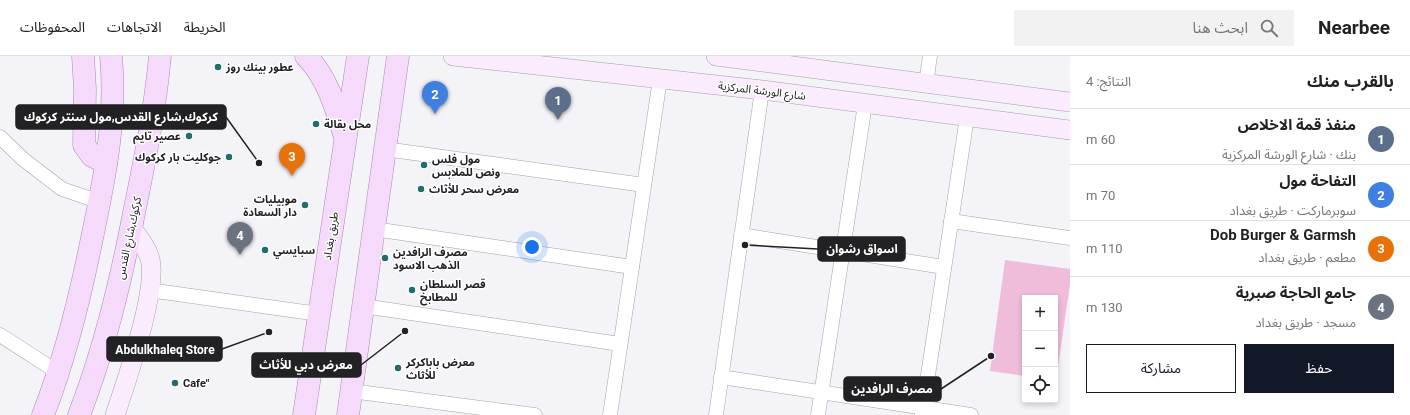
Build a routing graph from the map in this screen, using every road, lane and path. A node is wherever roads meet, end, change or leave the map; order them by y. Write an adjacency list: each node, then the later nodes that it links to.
1 (83, 56): 20 (main road)
2 (111, 56): 20 (main road)
3 (160, 56): 24 (main road, كركوك,شارع القدس)
4 (306, 56): 18 (main road)
5 (358, 56): 18 (main road, طريق بغداد)
6 (398, 56): 19 (main road)
7 (453, 56): 10 (main road, شارع الورشة المركزية)
8 (716, 56): 11 (main road)
9 (930, 56): 11 (street)
10 (660, 79): 12 (main road, شارع الورشة المركزية); 21 (street)
11 (926, 84): 13 (main road)
12 (762, 90): 14 (main road, شارع الورشة المركزية); 26 (street)
13 (1070, 102)
14 (865, 104): 15 (main road, شارع الورشة المركزية); 28 (street)
15 (967, 117): 16 (main road, شارع الورشة المركزية); 23 (street)
16 (1070, 130)
17 (0, 137): 22 (street)
18 (346, 140): 33 (main road, طريق بغداد)
19 (385, 149): 21 (street); 25 (main road)
20 (106, 163): 22 (main road)
21 (644, 185): 29 (street)
22 (100, 202): 36 (main road)
23 (951, 221): 27 (street); 30 (street)
24 (131, 227): 31 (main road); 42 (main road, كركوك,شارع القدس)
25 (374, 229): 29 (street); 32 (main road)
26 (741, 235): 28 (street); 37 (street)
27 (1070, 238)
28 (843, 251): 30 (street); 39 (street)
29 (632, 266): 35 (street)
30 (944, 267): 40 (street)
31 (149, 290): 33 (street); 43 (main road)
32 (363, 306): 35 (street); 38 (main road)
33 (319, 314): 44 (main road, طريق بغداد)
34 (0, 335): 36 (street)
35 (620, 344): 47 (street)
36 (59, 373): 41 (main road)
37 (721, 377): 39 (street); 48 (street)
38 (351, 391): 45 (main road); 46 (street)
39 (822, 392): 40 (street); 49 (street)
40 (923, 411): 50 (street)
41 (43, 415)
42 (79, 415)
43 (115, 415)
44 (304, 415)
45 (348, 415)
46 (535, 415)
47 (610, 415)
48 (716, 415)
49 (818, 415)
50 (971, 415)

